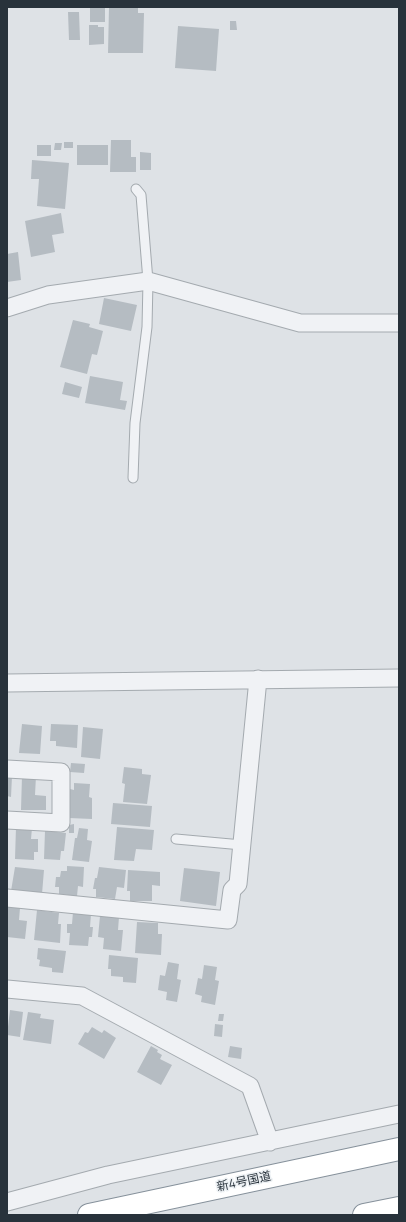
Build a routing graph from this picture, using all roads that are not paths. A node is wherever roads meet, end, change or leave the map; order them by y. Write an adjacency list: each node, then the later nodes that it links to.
1 (136, 189): 2 (lane)
2 (148, 281): 3 (street); 4 (street); 5 (lane)
3 (7, 308)
4 (399, 323)
5 (133, 478)
6 (399, 678): 7 (street)
7 (258, 679): 8 (street); 12 (street)
8 (7, 683)
9 (7, 769): 10 (street)
10 (7, 820)
11 (176, 839): 12 (lane)
12 (242, 845): 13 (street)
13 (7, 898)
14 (7, 989): 16 (street)
15 (399, 1114): 16 (street)
16 (270, 1142): 18 (street)
17 (399, 1149): 20 (highway, 新4号国道)
18 (7, 1202)
19 (399, 1208): 21 (highway)
20 (89, 1215)
21 (364, 1215)

